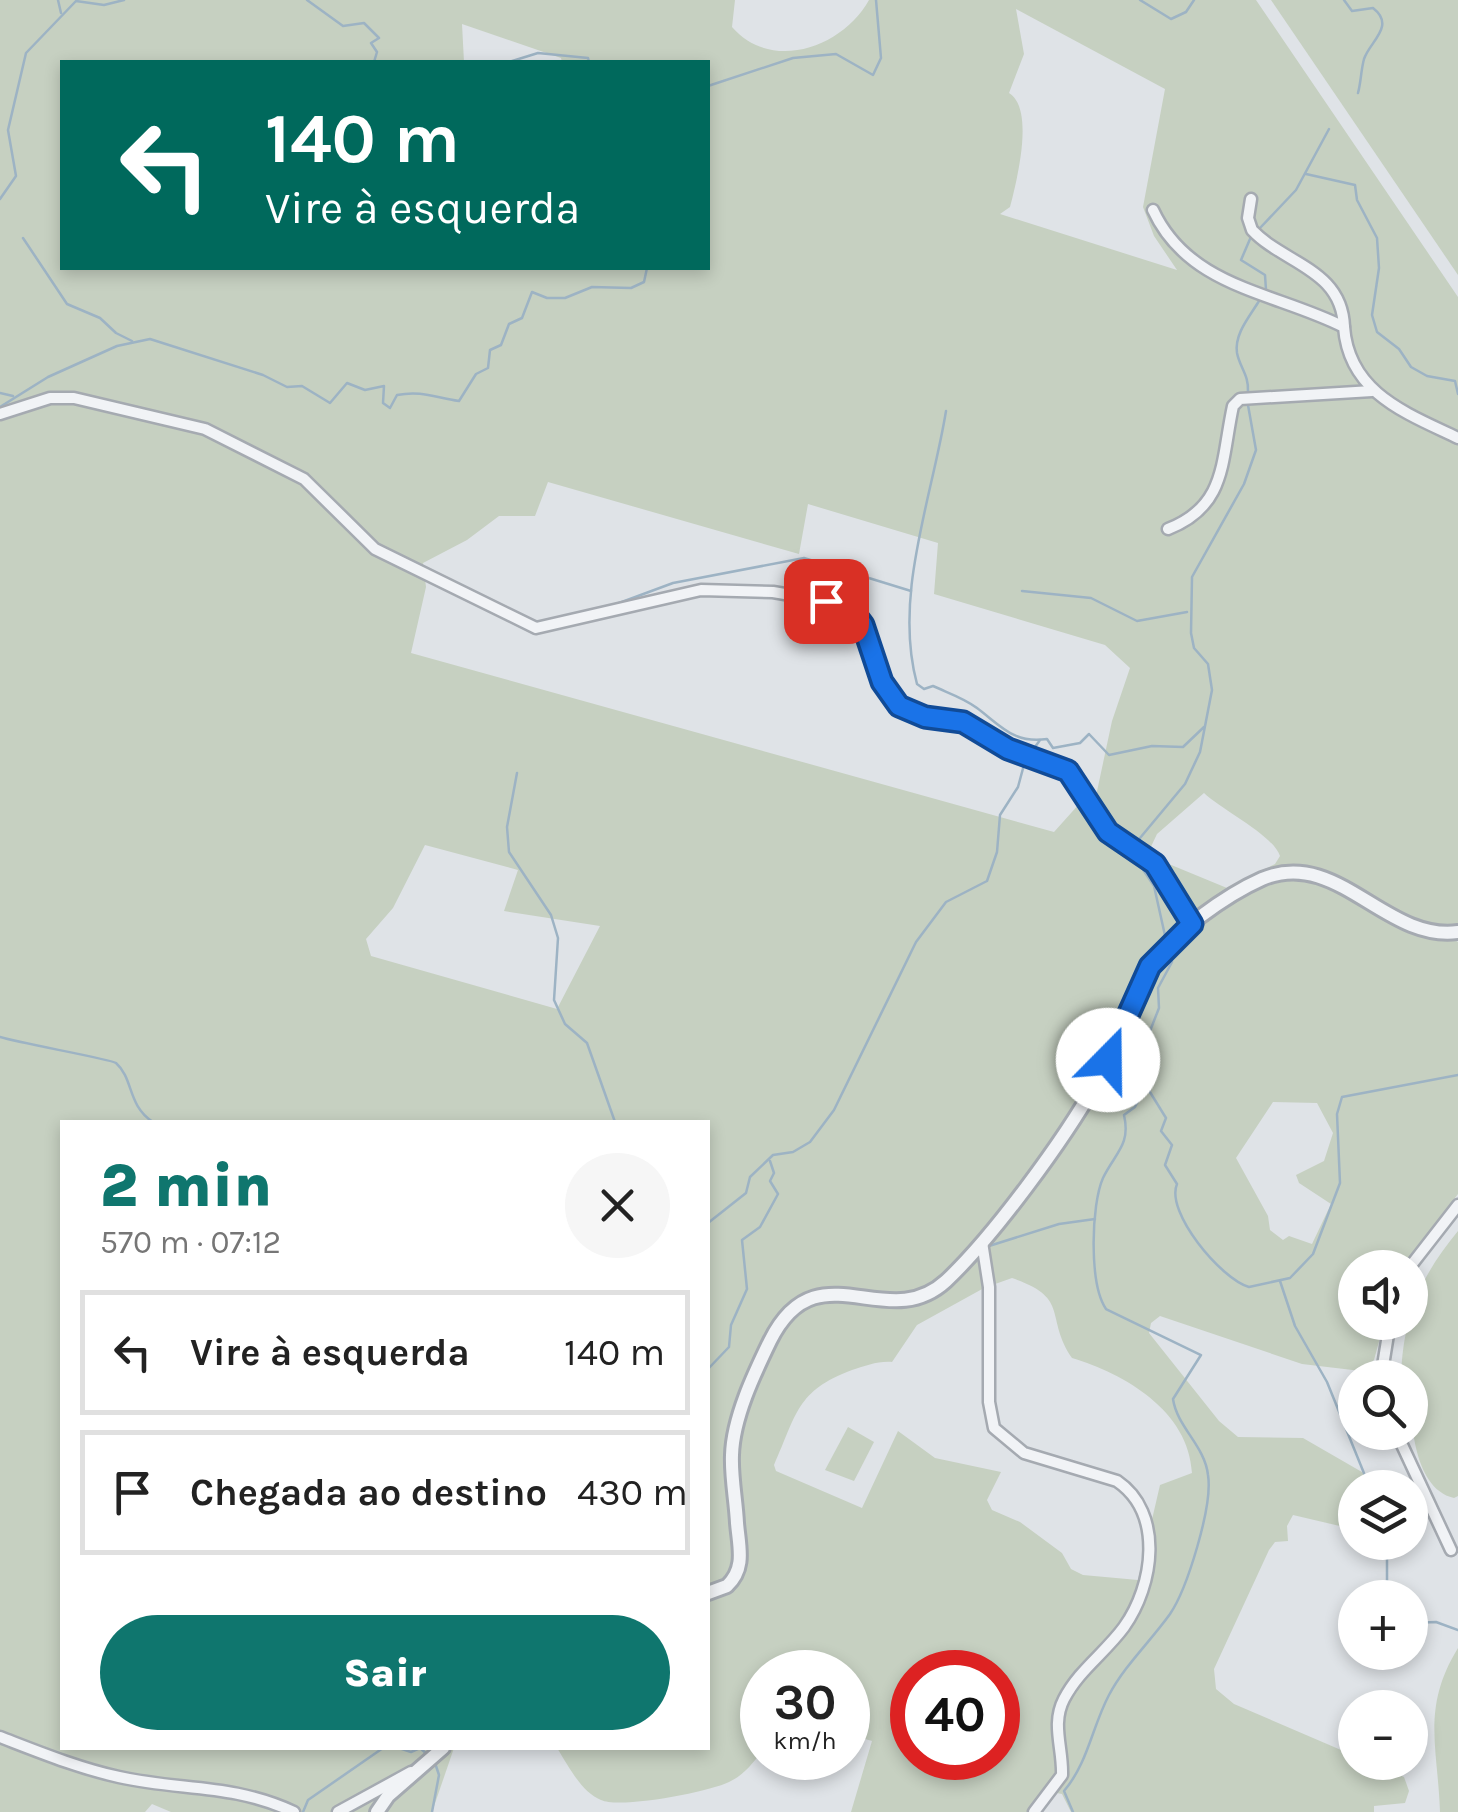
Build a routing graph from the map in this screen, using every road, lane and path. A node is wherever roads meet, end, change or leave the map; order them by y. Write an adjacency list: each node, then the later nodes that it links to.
1 (1252, 198): 3 (street)
2 (1153, 210): 3 (street)
3 (1344, 327): 4 (street)
4 (1372, 390): 6 (street); 7 (street)
5 (0, 414): 8 (street)
6 (1458, 438)
7 (1168, 529)
8 (1192, 924): 9 (street); 11 (street)
9 (1458, 932)
10 (1458, 1205): 12 (street)
11 (982, 1242): 15 (street); 22 (street)
12 (1424, 1250)
13 (1404, 1450): 14 (street)
14 (1451, 1550)
15 (710, 1592)
16 (0, 1737): 19 (street)
17 (440, 1750): 18 (street)
18 (416, 1770): 20 (street); 21 (street)
19 (294, 1812)
20 (338, 1812)
21 (377, 1812)
22 (1034, 1812)

